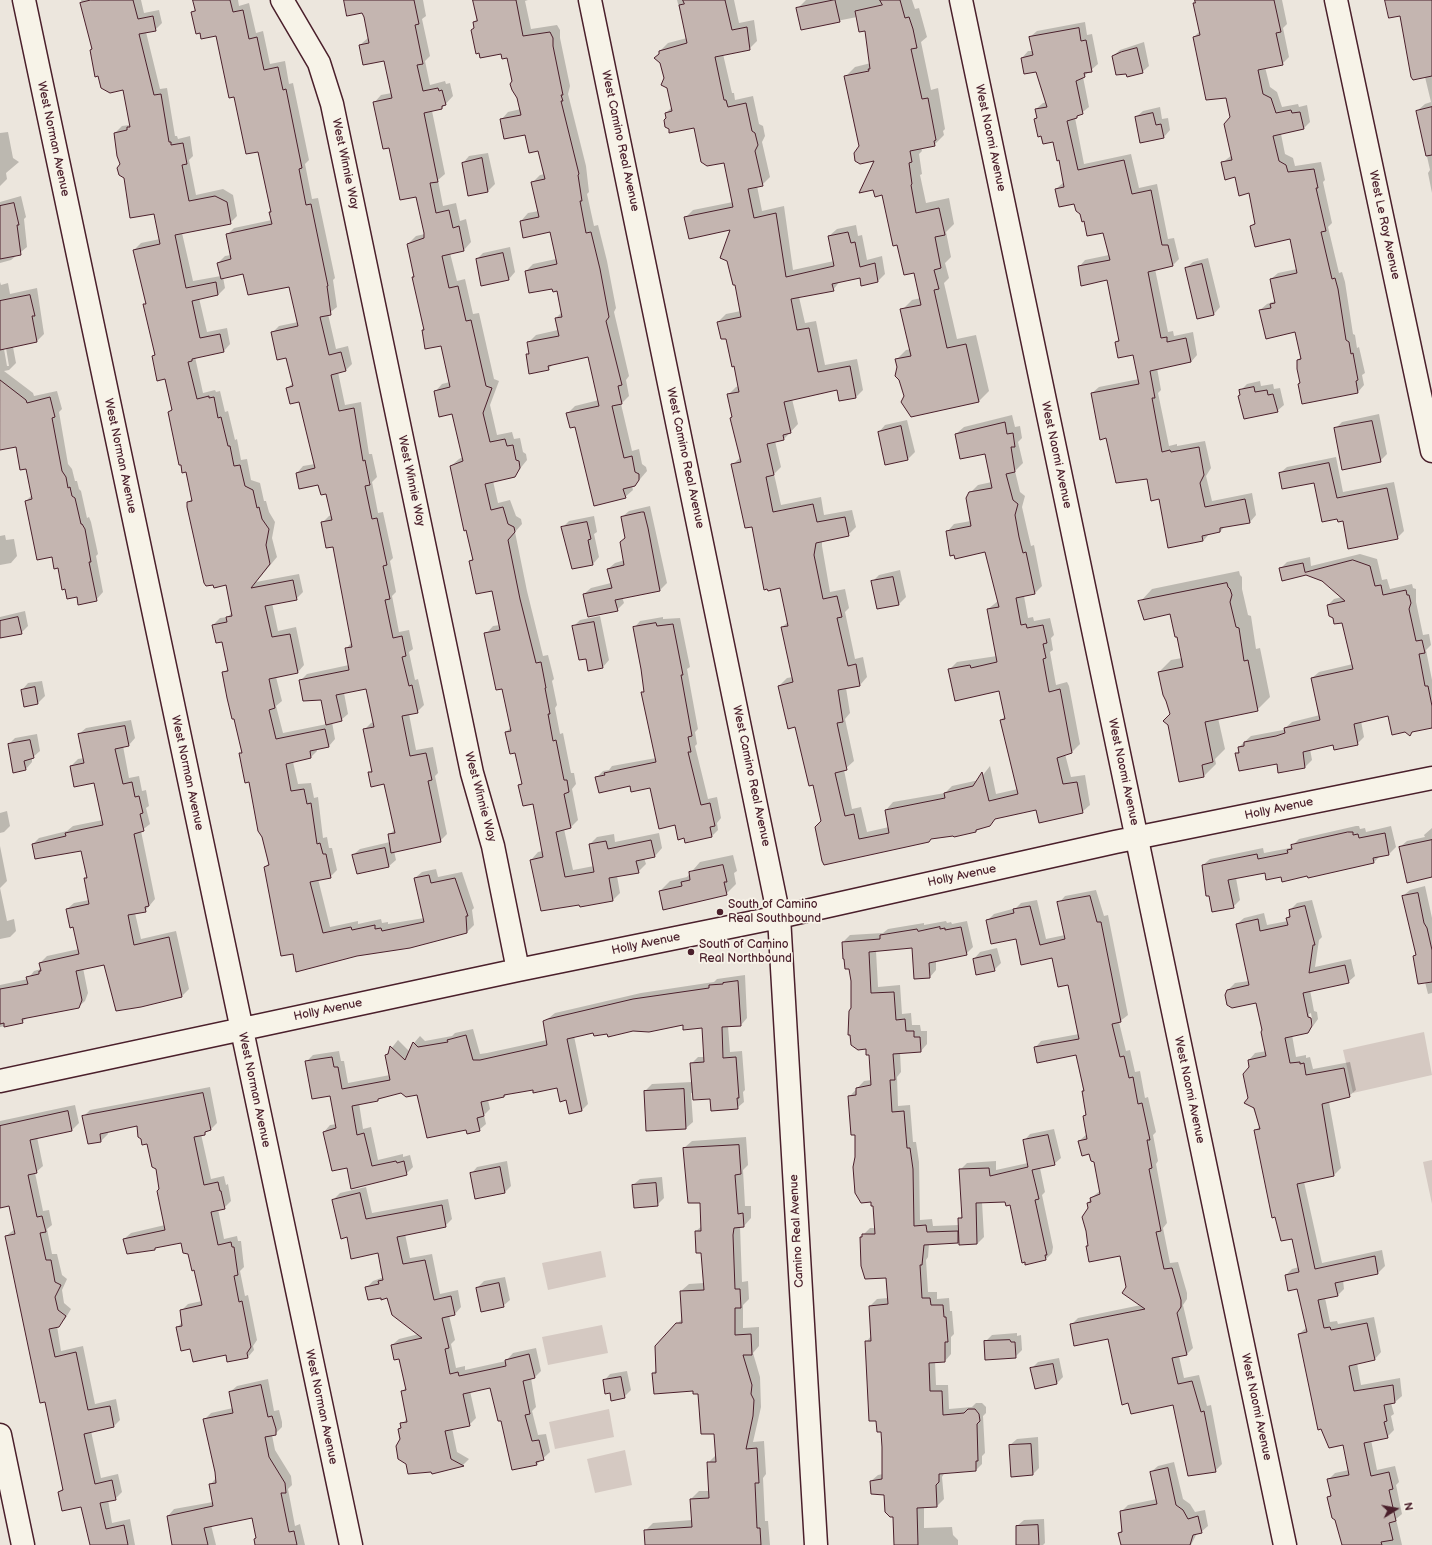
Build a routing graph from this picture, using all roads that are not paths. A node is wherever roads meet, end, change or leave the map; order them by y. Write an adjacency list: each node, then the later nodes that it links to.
1 (24, 0): 11 (street, West Norman Avenue)
2 (282, 0): 10 (street, West Winnie Way)
3 (590, 0): 9 (street, West Camino Real Avenue)
4 (961, 0): 8 (street, West Naomi Avenue)
5 (1336, 0): 6 (street, West Le Roy Avenue)
6 (1432, 451)
7 (1432, 778): 8 (street, Holly Avenue)
8 (1137, 838): 9 (street, Holly Avenue); 17 (street, West Naomi Avenue)
9 (779, 917): 10 (street, Holly Avenue); 16 (street, Camino Real Avenue)
10 (518, 970): 11 (street, Holly Avenue)
11 (242, 1029): 12 (street, Holly Avenue); 15 (street, West Norman Avenue)
12 (0, 1081)
13 (0, 1435): 14 (street)
14 (23, 1545)
15 (351, 1545)
16 (816, 1545)
17 (1285, 1545)

